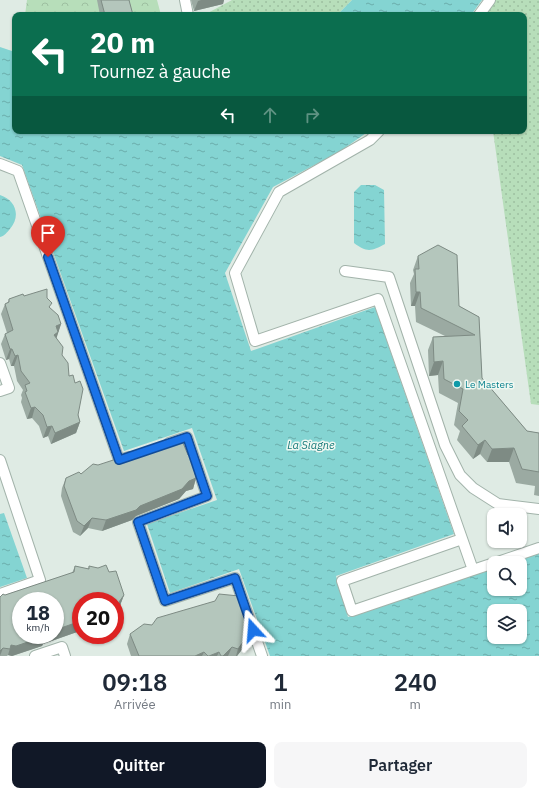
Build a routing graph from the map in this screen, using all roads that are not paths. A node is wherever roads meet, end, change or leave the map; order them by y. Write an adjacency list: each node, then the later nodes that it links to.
1 (185, 0): 3 (lane)
2 (490, 0): 4 (lane)
3 (187, 12)
4 (481, 12)
5 (376, 134): 14 (lane)
6 (0, 164): 11 (lane)
7 (345, 271): 13 (lane)
8 (0, 363): 9 (lane)
9 (0, 391)
10 (157, 447): 22 (lane)
11 (142, 452)
12 (0, 460): 19 (lane)
13 (539, 509)
14 (462, 539): 18 (lane); 18 (lane)
15 (539, 548): 16 (lane)
16 (515, 556)
17 (487, 565): 18 (lane)
18 (473, 570)
19 (0, 594)
20 (35, 656): 21 (lane)
21 (65, 656)
22 (262, 656)

